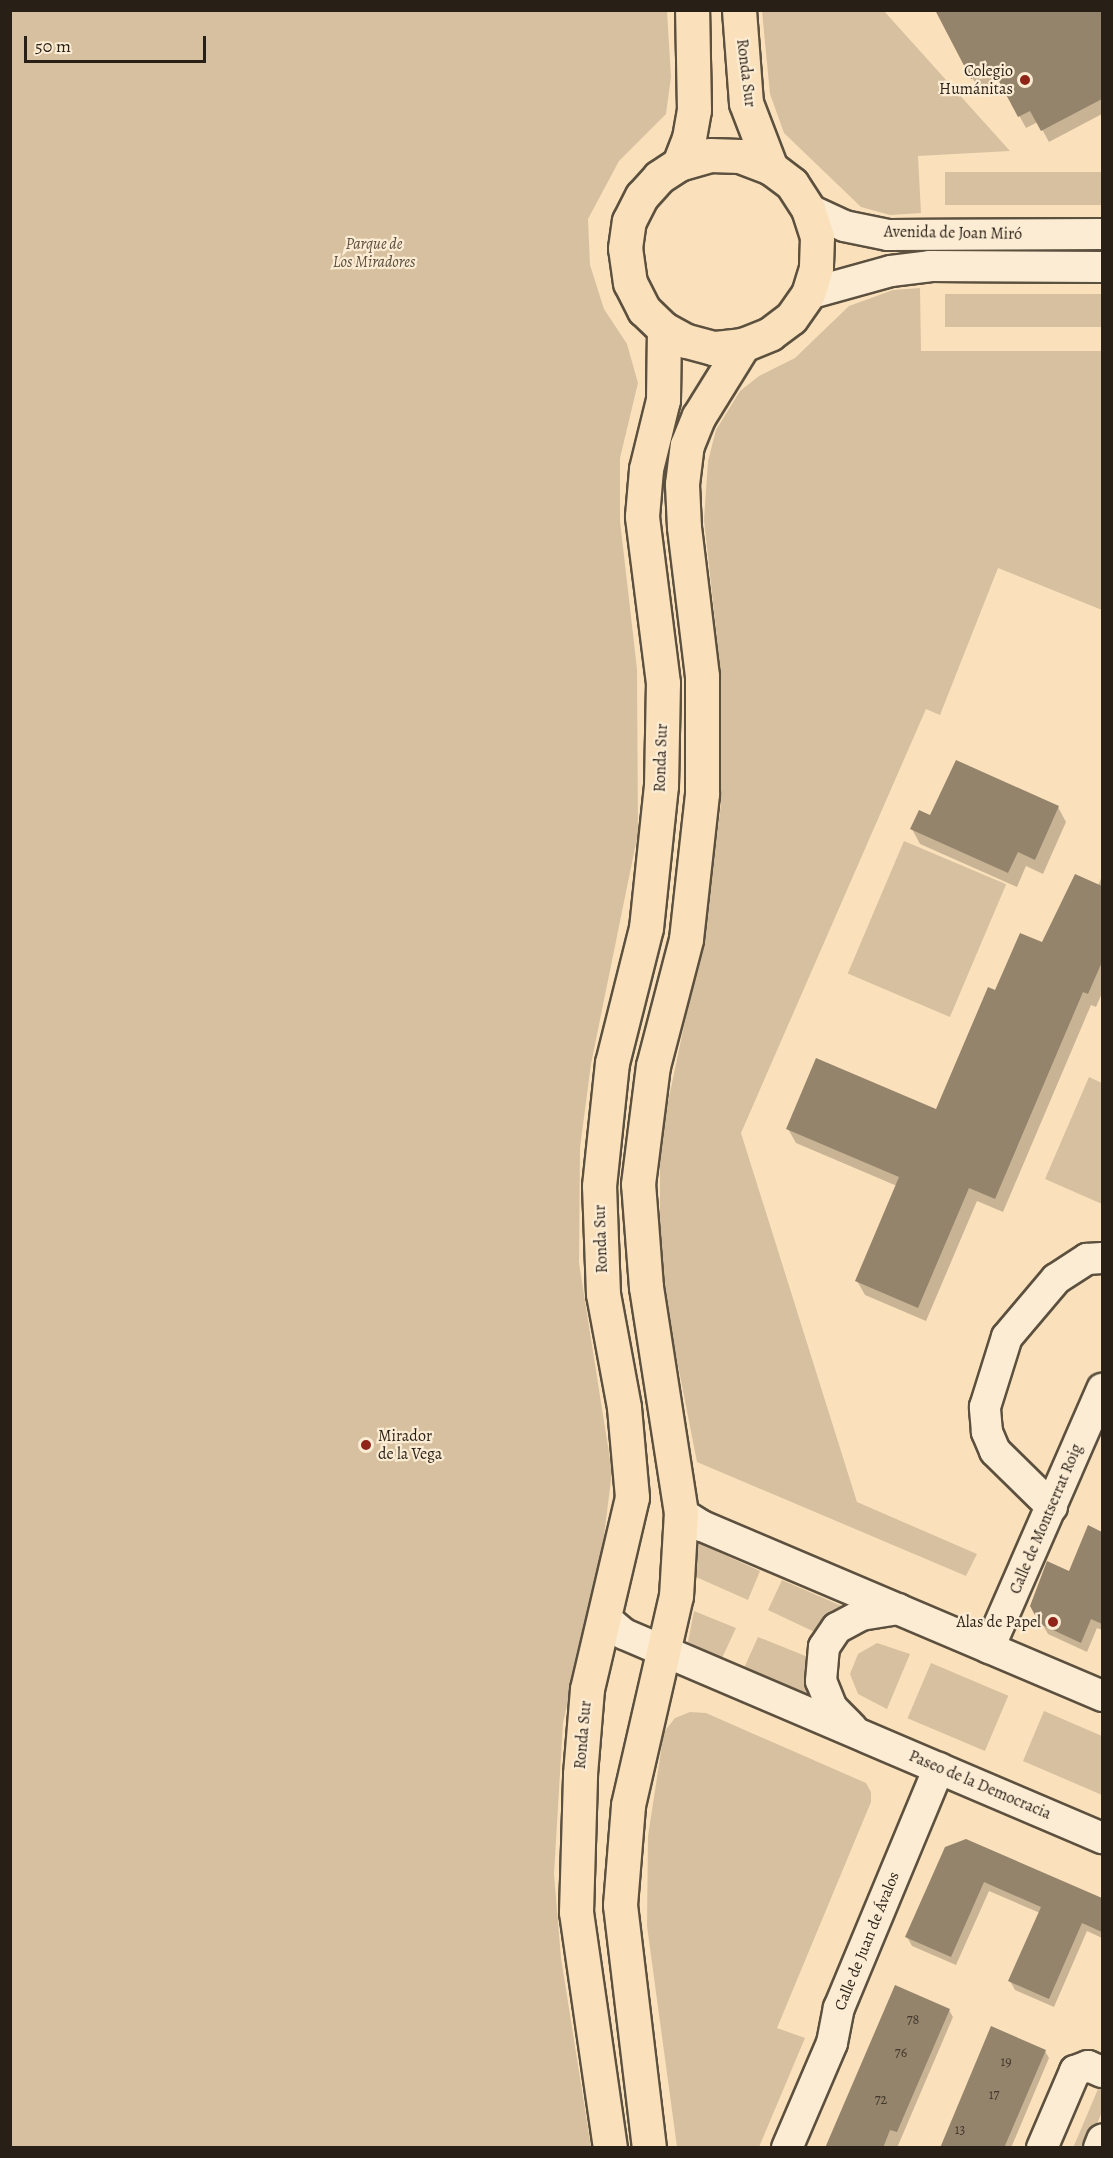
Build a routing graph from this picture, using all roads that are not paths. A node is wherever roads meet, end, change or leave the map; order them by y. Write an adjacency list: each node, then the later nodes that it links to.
1 (692, 10): 3 (main road)
2 (739, 10): 4 (main road, Ronda Sur)
3 (679, 164): 4 (main road, Ronda Sur); 9 (main road, Ronda Sur)
4 (771, 168): 5 (main road, Ronda Sur)
5 (808, 209): 6 (street, Avenida de Joan Miró); 8 (main road, Ronda Sur)
6 (1102, 234)
7 (1102, 267): 8 (street, Avenida de Joan Miró)
8 (808, 294): 10 (main road, Ronda Sur)
9 (664, 329): 10 (main road, Ronda Sur); 16 (main road, Ronda Sur)
10 (743, 345): 14 (main road)
11 (1102, 1258): 13 (street)
12 (1102, 1389): 13 (street, Calle de Montserrat Roig)
13 (1052, 1507): 17 (street, Calle de Montserrat Roig)
14 (681, 1513): 15 (street); 18 (main road)
15 (899, 1609): 17 (street); 20 (street, Paseo de la Democracia)
16 (606, 1619): 18 (street, Paseo de la Democracia); 25 (main road, Ronda Sur)
17 (989, 1648): 19 (street)
18 (666, 1652): 20 (street, Paseo de la Democracia); 26 (main road)
19 (1102, 1696)
20 (857, 1732): 21 (street, Paseo de la Democracia)
21 (939, 1768): 22 (street, Paseo de la Democracia); 27 (street, Calle de Juan de Ávalos)
22 (1102, 1838)
23 (1102, 2072): 28 (street)
24 (1102, 2140): 29 (street)
25 (610, 2148)
26 (649, 2148)
27 (787, 2148)
28 (1042, 2148)
29 (1099, 2148)

